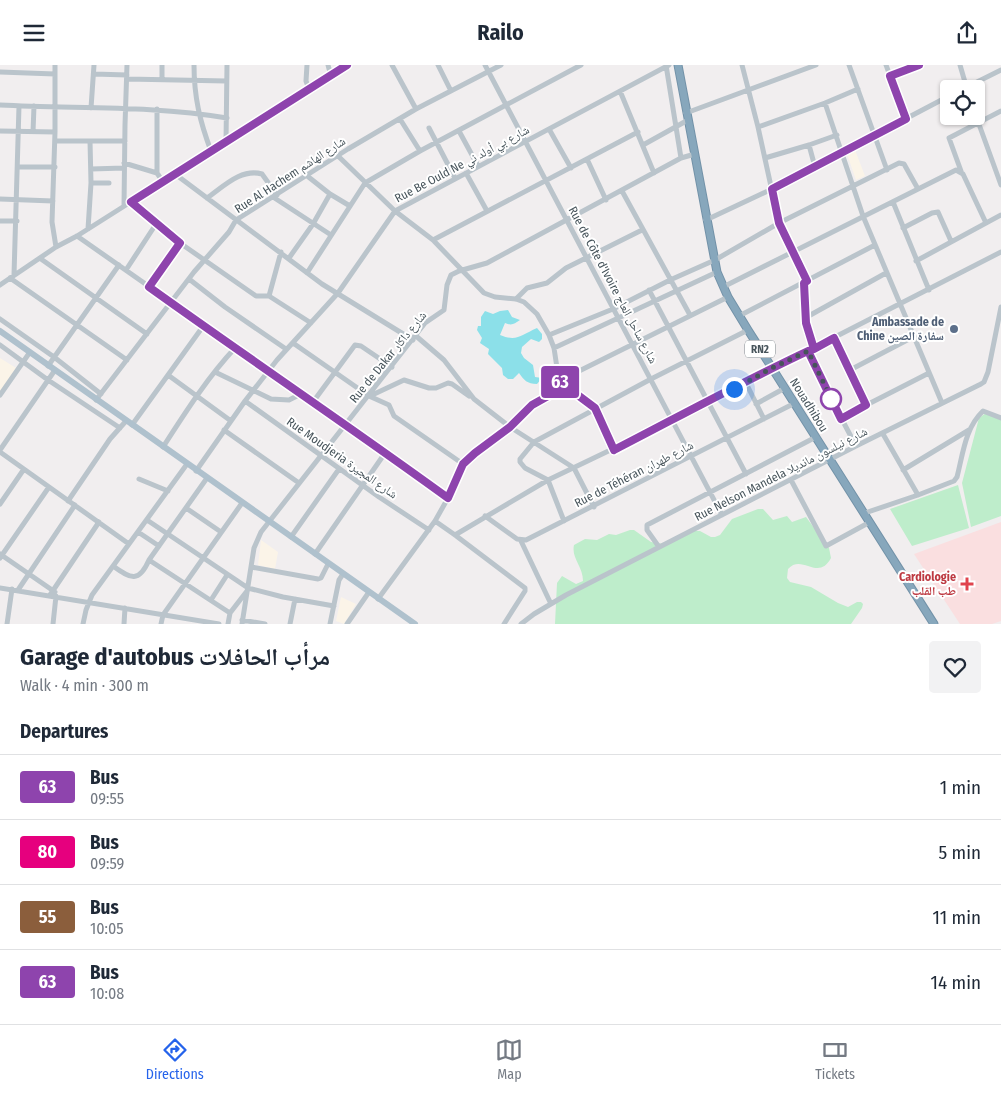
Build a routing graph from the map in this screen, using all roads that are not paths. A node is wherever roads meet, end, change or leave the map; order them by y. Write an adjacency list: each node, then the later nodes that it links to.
1 (55, 65): 28 (street)
2 (94, 65): 29 (street)
3 (128, 65): 31 (street)
4 (162, 65): 32 (street)
5 (194, 65): 35 (street)
6 (227, 65): 36 (street)
7 (307, 65): 37 (street)
8 (328, 65): 27 (street)
9 (347, 65): 27 (street)
10 (392, 65): 52 (street)
11 (438, 65): 40 (street)
12 (486, 65): 26 (street, Rue de Côte d'Ivoire شارع ساحل العاج)
13 (501, 65): 26 (street, Rue Al Hachem شارع الهاشم)
14 (581, 65): 45 (street)
15 (667, 65): 41 (street, Rue Be Ould Ne شارع بي أولد ني); 62 (street)
16 (678, 65): 55 (highway, Nouadhibou / RN2)
17 (742, 65): 38 (street)
18 (816, 65): 23 (street)
19 (849, 65): 39 (street)
20 (886, 65): 30 (street)
21 (919, 65): 30 (street)
22 (960, 65): 33 (street)
23 (805, 67): 38 (street)
24 (1001, 70): 34 (street)
25 (0, 72): 28 (street)
26 (489, 72): 40 (street, Rue Al Hachem شارع الهاشم); 45 (street, Rue de Côte d'Ivoire شارع ساحل العاج)
27 (334, 73): 37 (street)
28 (55, 74): 48 (street)
29 (94, 74): 31 (street); 49 (street)
30 (890, 76): 58 (street)
31 (127, 77): 32 (street); 50 (street)
32 (162, 79): 35 (street)
33 (963, 80)
34 (981, 80)
35 (194, 81): 36 (street); 54 (street)
36 (226, 81): 56 (street)
37 (309, 89): 78 (street)
38 (748, 89): 55 (street); 63 (street)
39 (858, 89): 43 (street); 73 (street)
40 (451, 91): 52 (street, Rue Al Hachem شارع الهاشم)
41 (620, 91): 65 (street, Rue Be Ould Ne شارع بي أولد ني); 71 (street)
42 (940, 101): 58 (street)
43 (825, 103): 63 (street); 72 (street)
44 (0, 105): 46 (street)
45 (507, 105): 67 (street); 77 (street, Rue de Côte d'Ivoire شارع ساحل العاج)
46 (19, 106): 47 (street); 68 (street)
47 (34, 107): 48 (street); 69 (street)
48 (54, 108): 49 (street); 70 (street)
49 (92, 108): 50 (street)
50 (125, 109): 51 (street); 76 (street)
51 (157, 109): 54 (street); 99 (street)
52 (416, 109): 57 (street, Rue Al Hachem شارع الهاشم)
53 (1001, 111): 59 (street)
54 (198, 113): 56 (street); 82 (street)
55 (687, 117): 62 (street); 85 (highway, Nouadhibou / RN2)
56 (226, 118): 78 (street)
57 (400, 119): 83 (street); 86 (street, Rue Al Hachem شارع الهاشم)
58 (906, 119): 73 (street)
59 (985, 119)
60 (974, 125): 98 (street)
61 (979, 125): 110 (street)
62 (677, 126): 80 (street); 87 (street)
63 (758, 127): 88 (street)
64 (429, 128): 79 (street)
65 (549, 129): 77 (street, Rue Be Ould Ne شارع بي أولد ني); 94 (street)
66 (0, 131): 68 (street)
67 (459, 131): 79 (street); 91 (street)
68 (18, 132): 69 (street); 92 (street)
69 (33, 132): 70 (street)
70 (56, 132): 74 (street)
71 (638, 132): 80 (street); 89 (street)
72 (837, 135): 81 (street); 84 (street)
73 (874, 135): 84 (street); 97 (street)
74 (55, 141): 75 (street); 93 (street)
75 (90, 141): 76 (street); 96 (street)
76 (125, 141): 90 (street)
77 (526, 141): 91 (street, Rue Be Ould Ne شارع بي أولد ني); 105 (street, Rue de Côte d'Ivoire شارع ساحل العاج)
78 (226, 142): 82 (street)
79 (436, 143): 83 (street); 104 (street)
80 (643, 145): 101 (street)
81 (809, 145): 88 (street); 95 (street)
82 (211, 151): 102 (street)
83 (420, 151): 109 (street)
84 (843, 152): 95 (street); 111 (street)
85 (695, 154): 87 (street, Rue de Dakar شارع داكار); 132 (highway, Nouadhibou / RN2)
86 (337, 155): 103 (street, Rue Al Hachem شارع الهاشم); 109 (street)
87 (682, 158): 101 (street, Rue de Dakar شارع داكار)
88 (765, 158): 112 (street)
89 (587, 159): 94 (street); 120 (street)
90 (124, 165): 96 (street); 99 (street); 124 (street)
91 (478, 166): 100 (street, Rue Be Ould Ne شارع بي أولد ني)
92 (18, 167): 93 (street); 119 (street)
93 (55, 167): 121 (street)
94 (571, 167): 105 (street)
95 (815, 167): 112 (street)
96 (90, 169): 107 (street)
97 (887, 170): 111 (street); 113 (street)
98 (962, 172): 113 (street); 136 (street)
99 (158, 173): 106 (street)
100 (466, 173): 104 (street, Rue Be Ould Ne شارع بي أولد ني); 127 (street)
101 (654, 173): 114 (street, Rue de Dakar شارع داكار)
102 (175, 174): 106 (street); 117 (street)
103 (306, 175): 115 (street); 116 (street, Rue Al Hachem شارع الهاشم)
104 (455, 178): 126 (street, Rue Be Ould Ne شارع بي أولد ني)
105 (546, 181): 127 (street); 130 (street, Rue de Côte d'Ivoire شارع ساحل العاج)
106 (162, 182): 122 (street)
107 (90, 183): 108 (street); 140 (street)
108 (108, 183)
109 (366, 183): 125 (street); 126 (street)
110 (1001, 185)
111 (854, 187): 129 (street); 135 (street)
112 (772, 189): 132 (street); 135 (street)
113 (918, 189): 123 (street)
114 (622, 191): 120 (street, Rue de Dakar شارع داكار); 141 (street)
115 (330, 194): 125 (street); 138 (street)
116 (275, 196): 117 (street); 131 (street, Rue Al Hachem شارع الهاشم); 138 (street)
117 (207, 198): 131 (street)
118 (0, 199): 119 (street)
119 (17, 199): 121 (street); 134 (street)
120 (606, 199): 130 (street, Rue de Dakar شارع داكار)
121 (53, 201): 148 (street)
122 (131, 202): 124 (street); 137 (street)
123 (893, 202): 129 (street); 139 (street)
124 (124, 206): 140 (street)
125 (350, 206): 142 (street)
126 (395, 211): 144 (street); 174 (street, Rue Be Ould Ne شارع بي أولد ني)
127 (487, 211): 144 (street)
128 (1001, 215): 136 (street)
129 (863, 216): 147 (street); 150 (street)
130 (566, 219): 152 (street, Rue de Côte d'Ivoire شارع ساحل العاج); 160 (street, Rue de Dakar شارع داكار)
131 (236, 220): 149 (street); 156 (street, Rue Al Hachem شارع الهاشم)
132 (706, 220): 155 (highway, Nouadhibou / RN2)
133 (0, 221): 134 (street)
134 (16, 221): 164 (street)
135 (779, 223): 150 (street); 155 (street)
136 (986, 223): 145 (street)
137 (156, 224): 146 (street); 159 (street)
138 (313, 224): 142 (street); 153 (street)
139 (904, 228): 145 (street); 157 (street)
140 (88, 229): 143 (street)
141 (642, 230): 152 (street); 166 (street)
142 (331, 235): 162 (street)
143 (77, 236): 148 (street); 158 (street)
144 (433, 240): 160 (street)
145 (951, 241): 157 (street)
146 (180, 243): 156 (street); 169 (street)
147 (875, 245): 163 (street); 167 (street)
148 (56, 247): 154 (street)
149 (281, 252): 153 (street); 175 (street)
150 (793, 252): 167 (street); 170 (street)
151 (1001, 252): 171 (street)
152 (587, 257): 178 (street); 183 (street, Rue de Côte d'Ivoire شارع ساحل العاج)
153 (289, 258): 162 (street)
154 (41, 259): 164 (street); 177 (street)
155 (714, 260): 161 (highway, Nouadhibou / RN2); 166 (street)
156 (204, 261): 165 (street, Rue Al Hachem شارع الهاشم); 175 (street)
157 (916, 261): 171 (street)
158 (119, 265): 159 (street); 177 (street)
159 (126, 270): 169 (street)
160 (463, 270): 178 (street); 199 (street, Rue de Dakar شارع داكار)
161 (717, 272): 170 (highway, Nouadhibou / RN2); 173 (street)
162 (307, 273): 174 (street)
163 (886, 273): 181 (street); 187 (street)
164 (12, 277): 168 (street); 191 (street)
165 (189, 279): 180 (street, Rue Al Hachem شارع الهاشم); 206 (street)
166 (670, 280): 172 (street); 173 (street)
167 (805, 282): 185 (street); 187 (street)
168 (0, 285)
169 (149, 287): 180 (street)
170 (723, 287): 176 (highway, Nouadhibou / RN2)
171 (928, 289): 181 (street)
172 (649, 290): 179 (street); 183 (street)
173 (676, 291): 179 (street); 184 (street)
174 (338, 293): 189 (street, Rue Be Ould Ne شارع بي أولد ني); 199 (street)
175 (269, 297): 189 (street)
176 (728, 297): 184 (street); 185 (highway, Nouadhibou / RN2)
177 (96, 298): 191 (street); 195 (street)
178 (516, 299): 196 (street)
179 (655, 301): 186 (street); 192 (street)
180 (171, 302): 190 (street); 195 (street, Rue Al Hachem شارع الهاشم)
181 (900, 305): 197 (street); 200 (street)
182 (1001, 307): 198 (street, Rue Nelson Mandela شارع نيلسون مانديلا)
183 (613, 309): 186 (street, Rue de Côte d'Ivoire شارع ساحل العاج); 196 (street)
184 (690, 315): 192 (street)
185 (739, 316): 193 (highway, Nouadhibou / RN2)
186 (618, 318): 203 (street, Rue de Côte d'Ivoire شارع ساحل العاج); 205 (street)
187 (805, 318): 207 (street)
188 (0, 319): 210 (street)
189 (311, 323): 201 (street, Rue Be Ould Ne شارع بي أولد ني)
190 (204, 325): 204 (street); 223 (street)
191 (76, 326): 210 (street); 211 (street)
192 (669, 327): 203 (street); 213 (street)
193 (748, 330): 213 (street); 216 (highway, Nouadhibou / RN2)
194 (0, 331): 209 (main road)
195 (147, 333): 211 (street, Rue Al Hachem شارع الهاشم)
196 (549, 335): 205 (street)
197 (913, 337): 218 (street); 222 (street)
198 (998, 337): 241 (street, Rue Nelson Mandela شارع نيلسون مانديلا)
199 (414, 338): 215 (street, Rue de Dakar شارع داكار); 235 (street)
200 (834, 338): 207 (street); 218 (street)
201 (293, 343): 206 (street, Rue Be Ould Ne شارع بي أولد ني); 221 (street)
202 (0, 345): 212 (street)
203 (632, 345): 224 (street, Rue de Côte d'Ivoire شارع ساحل العاج); 226 (street)
204 (235, 348): 219 (street); 220 (street)
205 (554, 348): 226 (street)
206 (286, 349): 219 (street, Rue Be Ould Ne شارع بي أولد ني)
207 (814, 349): 208 (street)
208 (808, 351): 216 (street); 247 (street)
209 (30, 352): 212 (street); 214 (main road)
210 (54, 357): 214 (street); 230 (street)
211 (127, 360): 230 (street, Rue Al Hachem شارع الهاشم)
212 (23, 361): 225 (street); 232 (street)
213 (688, 361): 224 (street); 239 (street)
214 (48, 366): 217 (main road)
215 (392, 367): 221 (street); 234 (street, Rue de Dakar شارع داكار)
216 (772, 368): 227 (street); 228 (highway, Nouadhibou / RN2)
217 (55, 370): 225 (street); 236 (main road)
218 (850, 370): 243 (street)
219 (268, 371): 229 (street, Rue Be Ould Ne شارع بي أولد ني); 231 (street)
220 (215, 372): 229 (street); 233 (street)
221 (336, 373): 234 (street); 238 (street)
222 (929, 373): 241 (street); 243 (street)
223 (168, 375): 233 (street); 250 (street)
224 (651, 379): 244 (street); 248 (street, Rue de Côte d'Ivoire شارع ساحل العاج)
225 (48, 380): 253 (street); 263 (street)
226 (559, 381): 244 (street); 252 (street)
227 (746, 383): 239 (street); 242 (street)
228 (785, 388): 240 (highway, Nouadhibou / RN2); 242 (street)
229 (253, 391): 231 (street); 237 (street, Rue Be Ould Ne شارع بي أولد ني)
230 (101, 394): 236 (street, Rue Al Hachem شارع الهاشم)
231 (301, 394): 238 (street)
232 (0, 395)
233 (197, 396): 249 (street); 261 (street)
234 (369, 396): 235 (street); 251 (street, Rue de Dakar شارع داكار); 269 (street)
235 (474, 399): 252 (street)
236 (96, 400): 250 (main road)
237 (245, 401): 249 (street, Rue Be Ould Ne شارع بي أولد ني); 265 (street, Rue Moudjeria شارع المجيرة)
238 (313, 402): 251 (street)
239 (709, 402): 248 (street); 257 (street)
240 (795, 403): 246 (street, Rue de Téhéran شارع طهران); 258 (highway, Nouadhibou / RN2)
241 (942, 403): 256 (street, Rue Nelson Mandela شارع نيلسون مانديلا)
242 (756, 404): 246 (street)
243 (866, 405): 247 (street)
244 (595, 408): 259 (street); 262 (street)
245 (1001, 418): 255 (street)
246 (764, 419): 257 (street, Rue de Téhéran شارع طهران)
247 (841, 419): 260 (street)
248 (673, 420): 262 (street); 266 (street, Rue de Côte d'Ivoire شارع ساحل العاج)
249 (231, 421): 254 (street, Rue Be Ould Ne شارع بي أولد ني)
250 (129, 423): 253 (street); 261 (main road)
251 (346, 424): 264 (street); 265 (street, Rue de Dakar شارع داكار)
252 (510, 427): 259 (street); 269 (street)
253 (120, 428): 287 (street)
254 (224, 430): 274 (street, Rue Be Ould Ne شارع بي أولد ني); 280 (street)
255 (969, 430): 273 (street); 285 (street)
256 (883, 433): 260 (street, Rue Nelson Mandela شارع نيلسون مانديلا); 273 (street)
257 (728, 437): 266 (street, Rue de Téhéran شارع طهران); 275 (street)
258 (816, 437): 267 (highway, Nouadhibou / RN2); 275 (street)
259 (534, 443): 270 (street); 278 (street)
260 (856, 446): 267 (street, Rue Nelson Mandela شارع نيلسون مانديلا)
261 (163, 447): 268 (main road)
262 (614, 450): 270 (street)
263 (0, 451): 271 (street)
264 (385, 453): 281 (street); 286 (street)
265 (320, 456): 272 (street, Rue Moudjeria شارع المجيرة); 280 (street, Rue de Dakar شارع داكار)
266 (690, 456): 284 (street, Rue de Côte d'Ivoire شارع ساحل العاج); 291 (street, Rue de Téhéran شارع طهران)
267 (831, 459): 279 (street, Rue Nelson Mandela شارع نيلسون مانديلا); 293 (highway, Nouadhibou / RN2)
268 (187, 464): 274 (main road); 283 (street)
269 (463, 464): 286 (street)
270 (574, 468): 278 (street); 291 (street)
271 (24, 469): 282 (street); 289 (street)
272 (340, 469): 281 (street, Rue Moudjeria شارع المجيرة); 307 (street)
273 (903, 470): 285 (street)
274 (196, 471): 276 (main road)
275 (746, 474): 284 (street)
276 (207, 478): 288 (main road); 292 (street)
277 (139, 479): 283 (street)
278 (548, 480): 295 (street); 298 (street)
279 (790, 480): 294 (street, Rue Nelson Mandela شارع نيلسون مانديلا); 301 (street)
280 (298, 483): 300 (street, Rue de Dakar شارع داكار)
281 (362, 485): 302 (street, Rue Moudjeria شارع المجيرة); 312 (street)
282 (49, 487): 287 (street); 313 (street)
283 (168, 491): 296 (street)
284 (711, 493): 294 (street, Rue de Côte d'Ivoire شارع ساحل العاج); 311 (street)
285 (918, 495): 293 (street)
286 (448, 498): 297 (street)
287 (68, 501): 290 (street)
288 (242, 503): 300 (main road); 304 (street)
289 (0, 504)
290 (75, 505): 299 (street); 319 (street)
291 (594, 507): 298 (street, Rue de Téhéran شارع طهران)
292 (186, 508): 304 (street); 305 (street)
293 (865, 513): 301 (highway, Nouadhibou / RN2)
294 (722, 515): 311 (street, Rue Nelson Mandela شارع نيلسون مانديلا)
295 (485, 516): 306 (street); 308 (street)
296 (147, 520): 303 (street); 305 (street)
297 (434, 521): 302 (street); 306 (street)
298 (564, 521): 308 (street, Rue de Téhéran شارع طهران)
299 (99, 522): 309 (street); 327 (street)
300 (269, 522): 307 (main road); 318 (street, Rue de Dakar شارع داكار)
301 (870, 522): 353 (highway, Nouadhibou / RN2)
302 (429, 530): 329 (street)
303 (138, 532): 309 (street); 310 (street)
304 (221, 532): 314 (street)
305 (167, 534): 310 (street); 314 (street)
306 (455, 535): 351 (street)
307 (291, 537): 312 (main road)
308 (522, 541): 332 (street)
309 (129, 544): 317 (street)
310 (158, 546): 315 (street)
311 (659, 547): 332 (street, Rue Nelson Mandela شارع نيلسون مانديلا)
312 (315, 554): 316 (main road)
313 (1, 556): 319 (street)
314 (203, 557): 321 (street); 322 (street)
315 (149, 560): 317 (street); 322 (street)
316 (328, 564): 318 (street); 320 (main road)
317 (113, 566): 331 (street)
318 (251, 567): 324 (street, Rue de Dakar شارع داكار)
319 (28, 573): 325 (street); 327 (street)
320 (343, 573): 326 (main road); 333 (street)
321 (228, 575): 324 (street); 330 (street)
322 (185, 583): 330 (street); 336 (street)
323 (0, 588): 325 (street)
324 (248, 589): 328 (street); 335 (street); 338 (street, Rue de Dakar شارع داكار)
325 (15, 590): 327 (street); 339 (street)
326 (369, 592): 329 (main road); 349 (street)
327 (53, 594): 331 (street); 340 (street)
328 (295, 599): 333 (street); 347 (street)
329 (378, 599): 350 (main road)
330 (211, 600): 335 (street)
331 (88, 602): 334 (street); 341 (street)
332 (551, 604): 352 (street, Rue Nelson Mandela شارع نيلسون مانديلا)
333 (334, 606): 348 (street)
334 (125, 608): 336 (street); 342 (street)
335 (230, 613): 345 (street)
336 (163, 615): 337 (street); 343 (street)
337 (189, 621): 344 (street)
338 (242, 622): 346 (street)
339 (7, 624)
340 (52, 624)
341 (83, 624)
342 (124, 624)
343 (162, 624)
344 (219, 624)
345 (228, 624)
346 (264, 624)
347 (290, 624)
348 (330, 624)
349 (346, 624)
350 (415, 624)
351 (504, 624)
352 (521, 624)
353 (934, 624)

